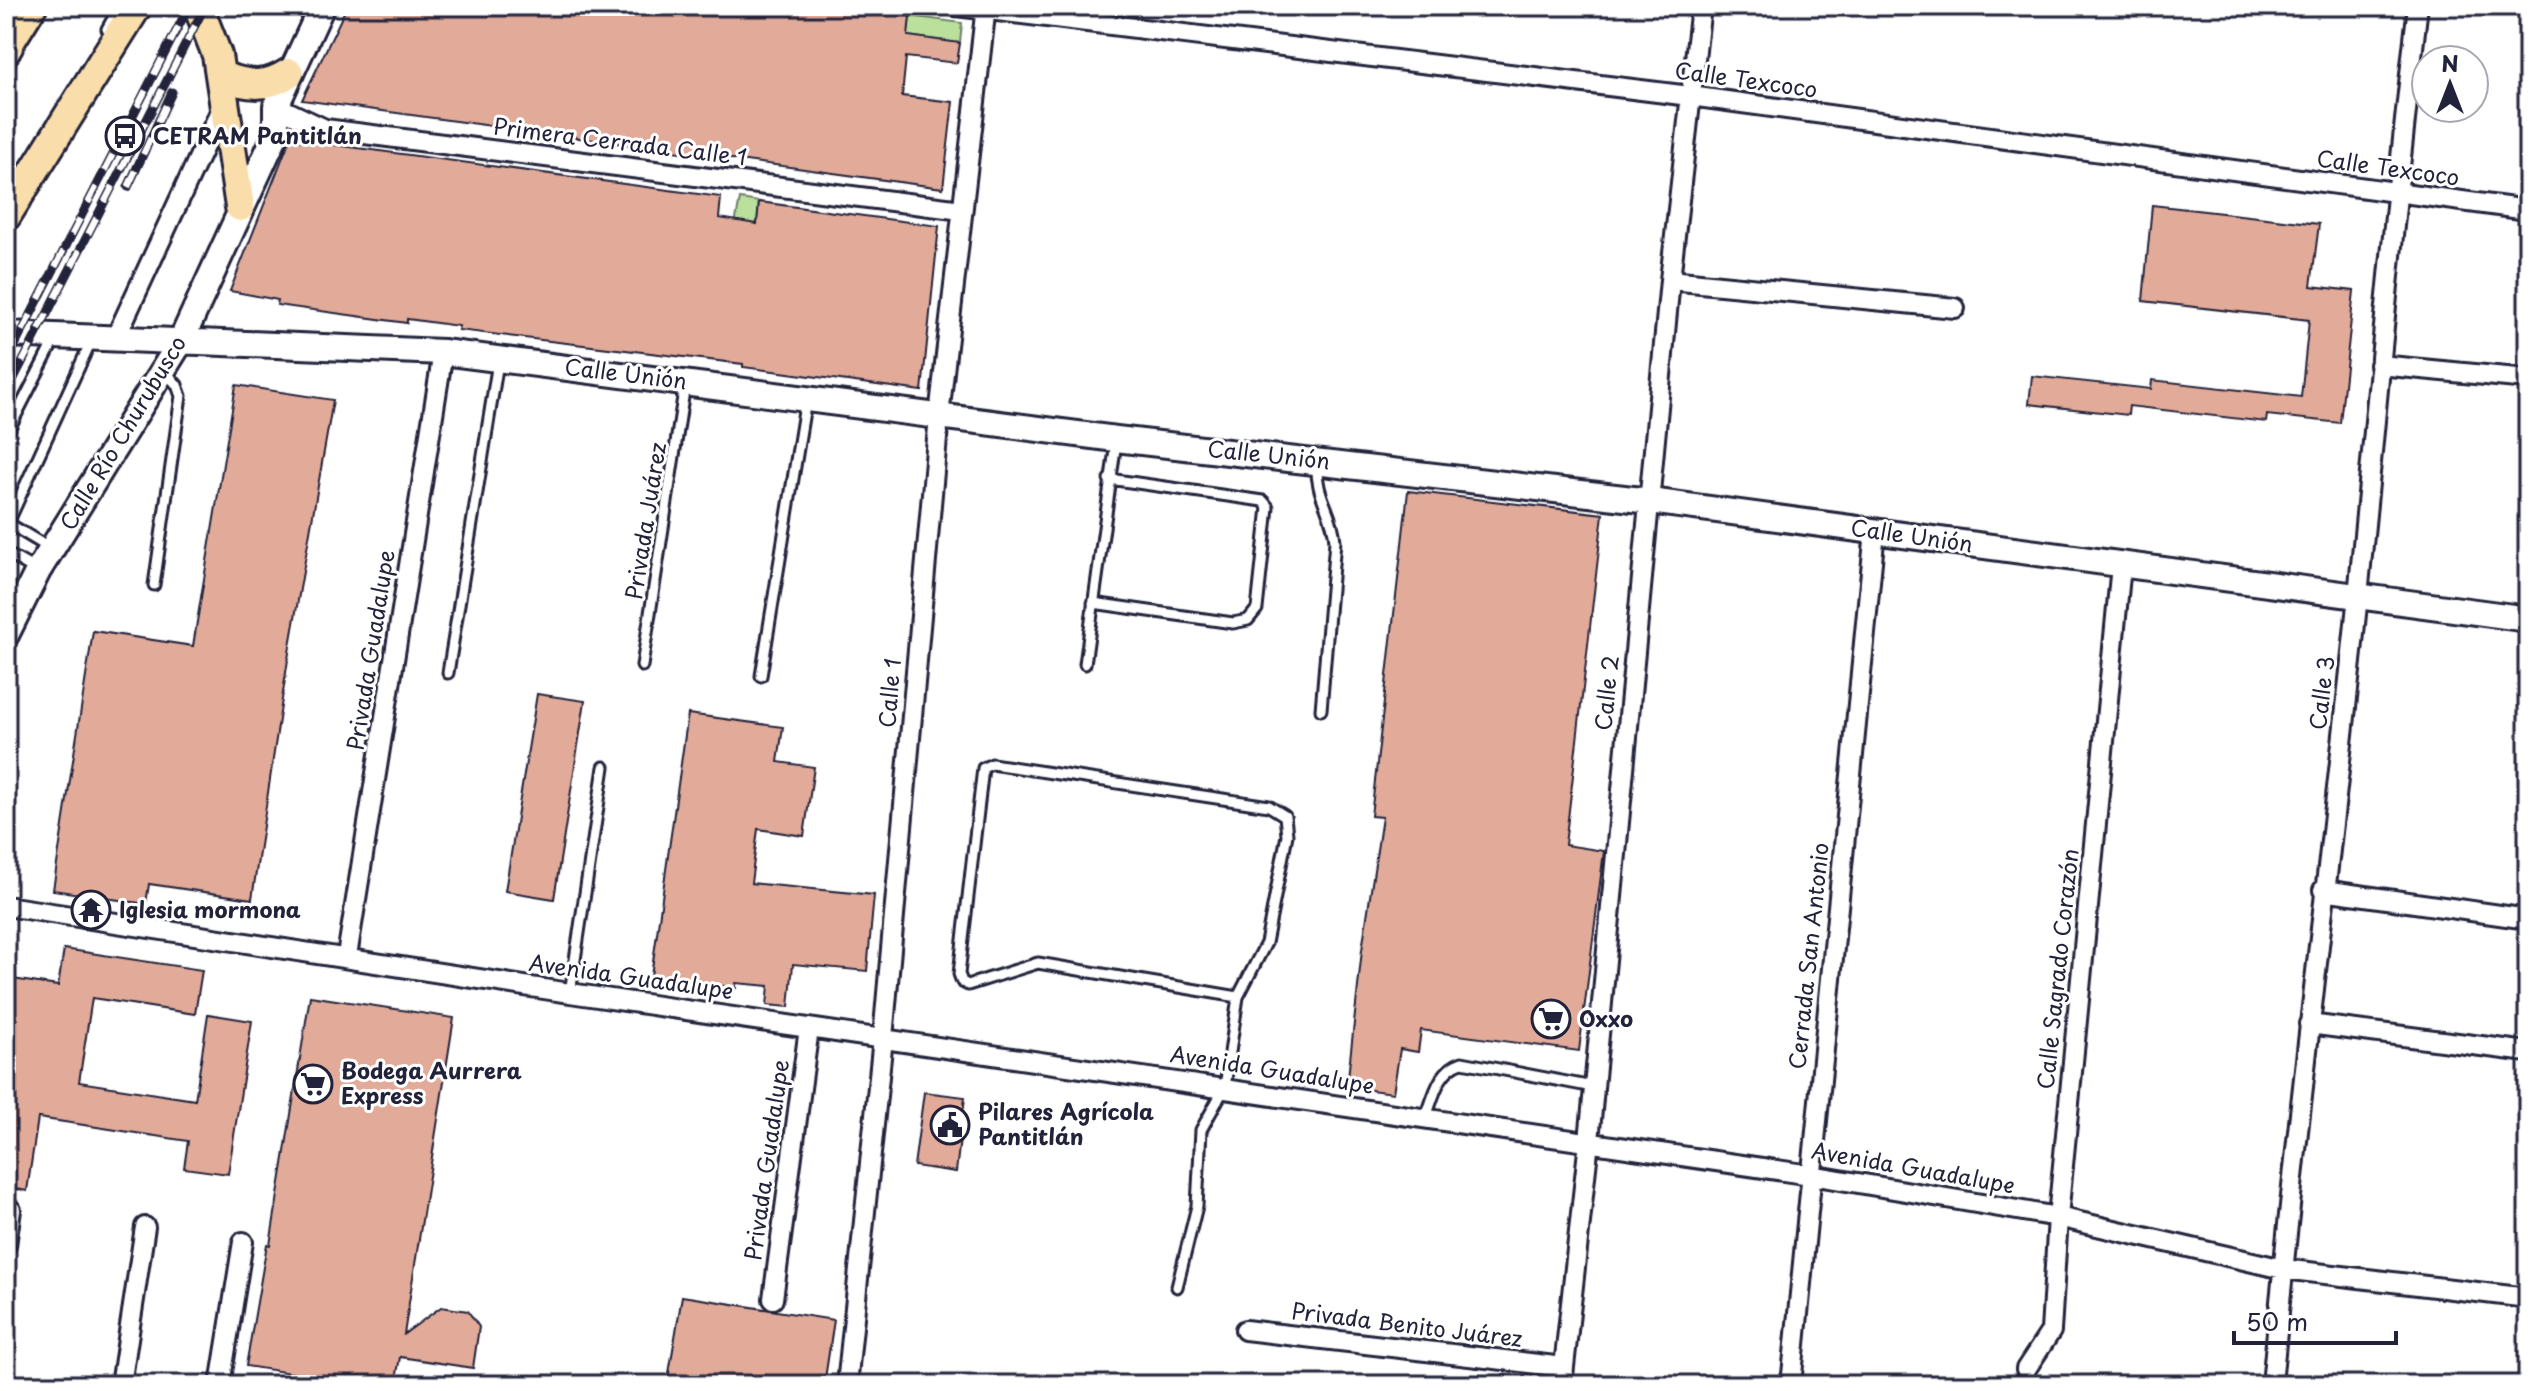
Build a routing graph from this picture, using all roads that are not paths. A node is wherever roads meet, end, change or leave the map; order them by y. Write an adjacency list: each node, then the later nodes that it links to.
1 (120, 6): 10 (lane)
2 (137, 6): 21 (main road)
3 (198, 6): 14 (main road)
4 (322, 6): 13 (street, Calle Río Churubusco)
5 (956, 6): 8 (street, Calle Texcoco)
6 (1701, 6): 15 (street, Calle 2)
7 (2418, 6): 17 (street, Calle 3)
8 (985, 8): 15 (street, Calle Texcoco); 19 (street, Calle 1)
9 (27, 15): 11 (main road); 12 (lane)
10 (97, 44)
11 (6, 48)
12 (6, 68)
13 (289, 73): 14 (main road); 16 (street, Calle Río Churubusco)
14 (223, 88): 16 (main road); 18 (main road); 26 (street)
15 (1690, 96): 17 (street, Calle Texcoco); 22 (street, Calle 2)
16 (276, 106): 18 (street, Calle Río Churubusco); 19 (street, Primera Cerrada Calle 1)
17 (2395, 193): 20 (street, Calle Texcoco); 30 (street, Calle 3)
18 (240, 207): 27 (street, Calle Río Churubusco)
19 (962, 210): 35 (street, Calle 1)
20 (2528, 210)
21 (6, 216)
22 (1670, 280): 23 (street); 40 (street, Calle 2)
23 (1955, 308)
24 (6, 334): 25 (street, Calle Unión)
25 (58, 334): 26 (street, Calle Unión); 36 (lane)
26 (105, 336): 27 (street, Calle Unión); 41 (lane)
27 (181, 341): 28 (street, Calle Unión); 31 (street, Calle Río Churubusco)
28 (443, 352): 29 (street, Calle Unión); 62 (street, Privada Guadalupe)
29 (498, 359): 33 (street, Calle Unión); 55 (lane)
30 (2379, 365): 32 (street); 48 (street, Calle 3)
31 (165, 371): 43 (street, Calle Río Churubusco); 47 (lane)
32 (2528, 379)
33 (685, 382): 34 (street, Calle Unión); 54 (lane, Privada Juárez)
34 (806, 398): 35 (street, Calle Unión); 56 (lane)
35 (939, 416): 37 (street, Calle Unión); 67 (street, Calle 1)
36 (6, 435)
37 (1116, 439): 38 (street, Calle Unión); 39 (lane)
38 (1317, 460): 40 (street, Calle Unión); 57 (lane)
39 (1109, 479): 49 (lane); 49 (lane)
40 (1650, 501): 42 (street, Calle Unión); 70 (street, Calle 2)
41 (7, 522): 43 (lane)
42 (1875, 531): 45 (street, Calle Unión); 73 (street, Cerrada San Antonio)
43 (52, 549): 46 (street, Calle Río Churubusco)
44 (6, 553): 46 (lane)
45 (2121, 565): 48 (street, Calle Unión); 75 (street, Calle Sagrado Corazón)
46 (38, 571): 50 (street, Calle Río Churubusco)
47 (154, 585)
48 (2358, 597): 51 (street, Calle Unión); 59 (street, Calle 3)
49 (1093, 603): 53 (lane)
50 (11, 608): 52 (street, Calle Río Churubusco)
51 (2528, 619)
52 (6, 635)
53 (1085, 664)
54 (642, 666)
55 (448, 673)
56 (761, 676)
57 (1321, 710)
58 (604, 767): 63 (lane)
59 (2323, 890): 61 (street); 65 (street, Calle 3)
60 (6, 906): 62 (street, Avenida Guadalupe)
61 (2528, 919)
62 (347, 956): 63 (street, Avenida Guadalupe)
63 (570, 993): 66 (street, Avenida Guadalupe)
64 (1238, 997): 64 (lane); 69 (lane)
65 (2309, 1024): 68 (street); 79 (street, Calle 3)
66 (809, 1028): 67 (street, Avenida Guadalupe); 82 (street, Privada Guadalupe)
67 (883, 1038): 69 (street, Avenida Guadalupe); 88 (street, Calle 1)
68 (2528, 1052)
69 (1225, 1087): 71 (street, Avenida Guadalupe); 80 (lane)
70 (1593, 1087): 71 (lane); 72 (street, Calle 2)
71 (1426, 1117): 72 (street, Avenida Guadalupe)
72 (1589, 1141): 73 (street, Avenida Guadalupe); 85 (street, Calle 2)
73 (1811, 1175): 75 (street, Avenida Guadalupe); 89 (street, Cerrada San Antonio)
74 (11, 1210): 78 (street)
75 (2058, 1217): 79 (street, Avenida Guadalupe); 84 (street, Calle Sagrado Corazón)
76 (145, 1227): 86 (street)
77 (243, 1242): 87 (street)
78 (6, 1245)
79 (2283, 1269): 81 (street, Avenida Guadalupe); 90 (street, Calle 3)
80 (1177, 1287)
81 (2528, 1298)
82 (773, 1299)
83 (1245, 1330): 85 (street, Privada Benito Juárez)
84 (2026, 1369)
85 (1563, 1376)
86 (121, 1385)
87 (220, 1385)
88 (847, 1385)
89 (1791, 1385)
90 (2272, 1385)

